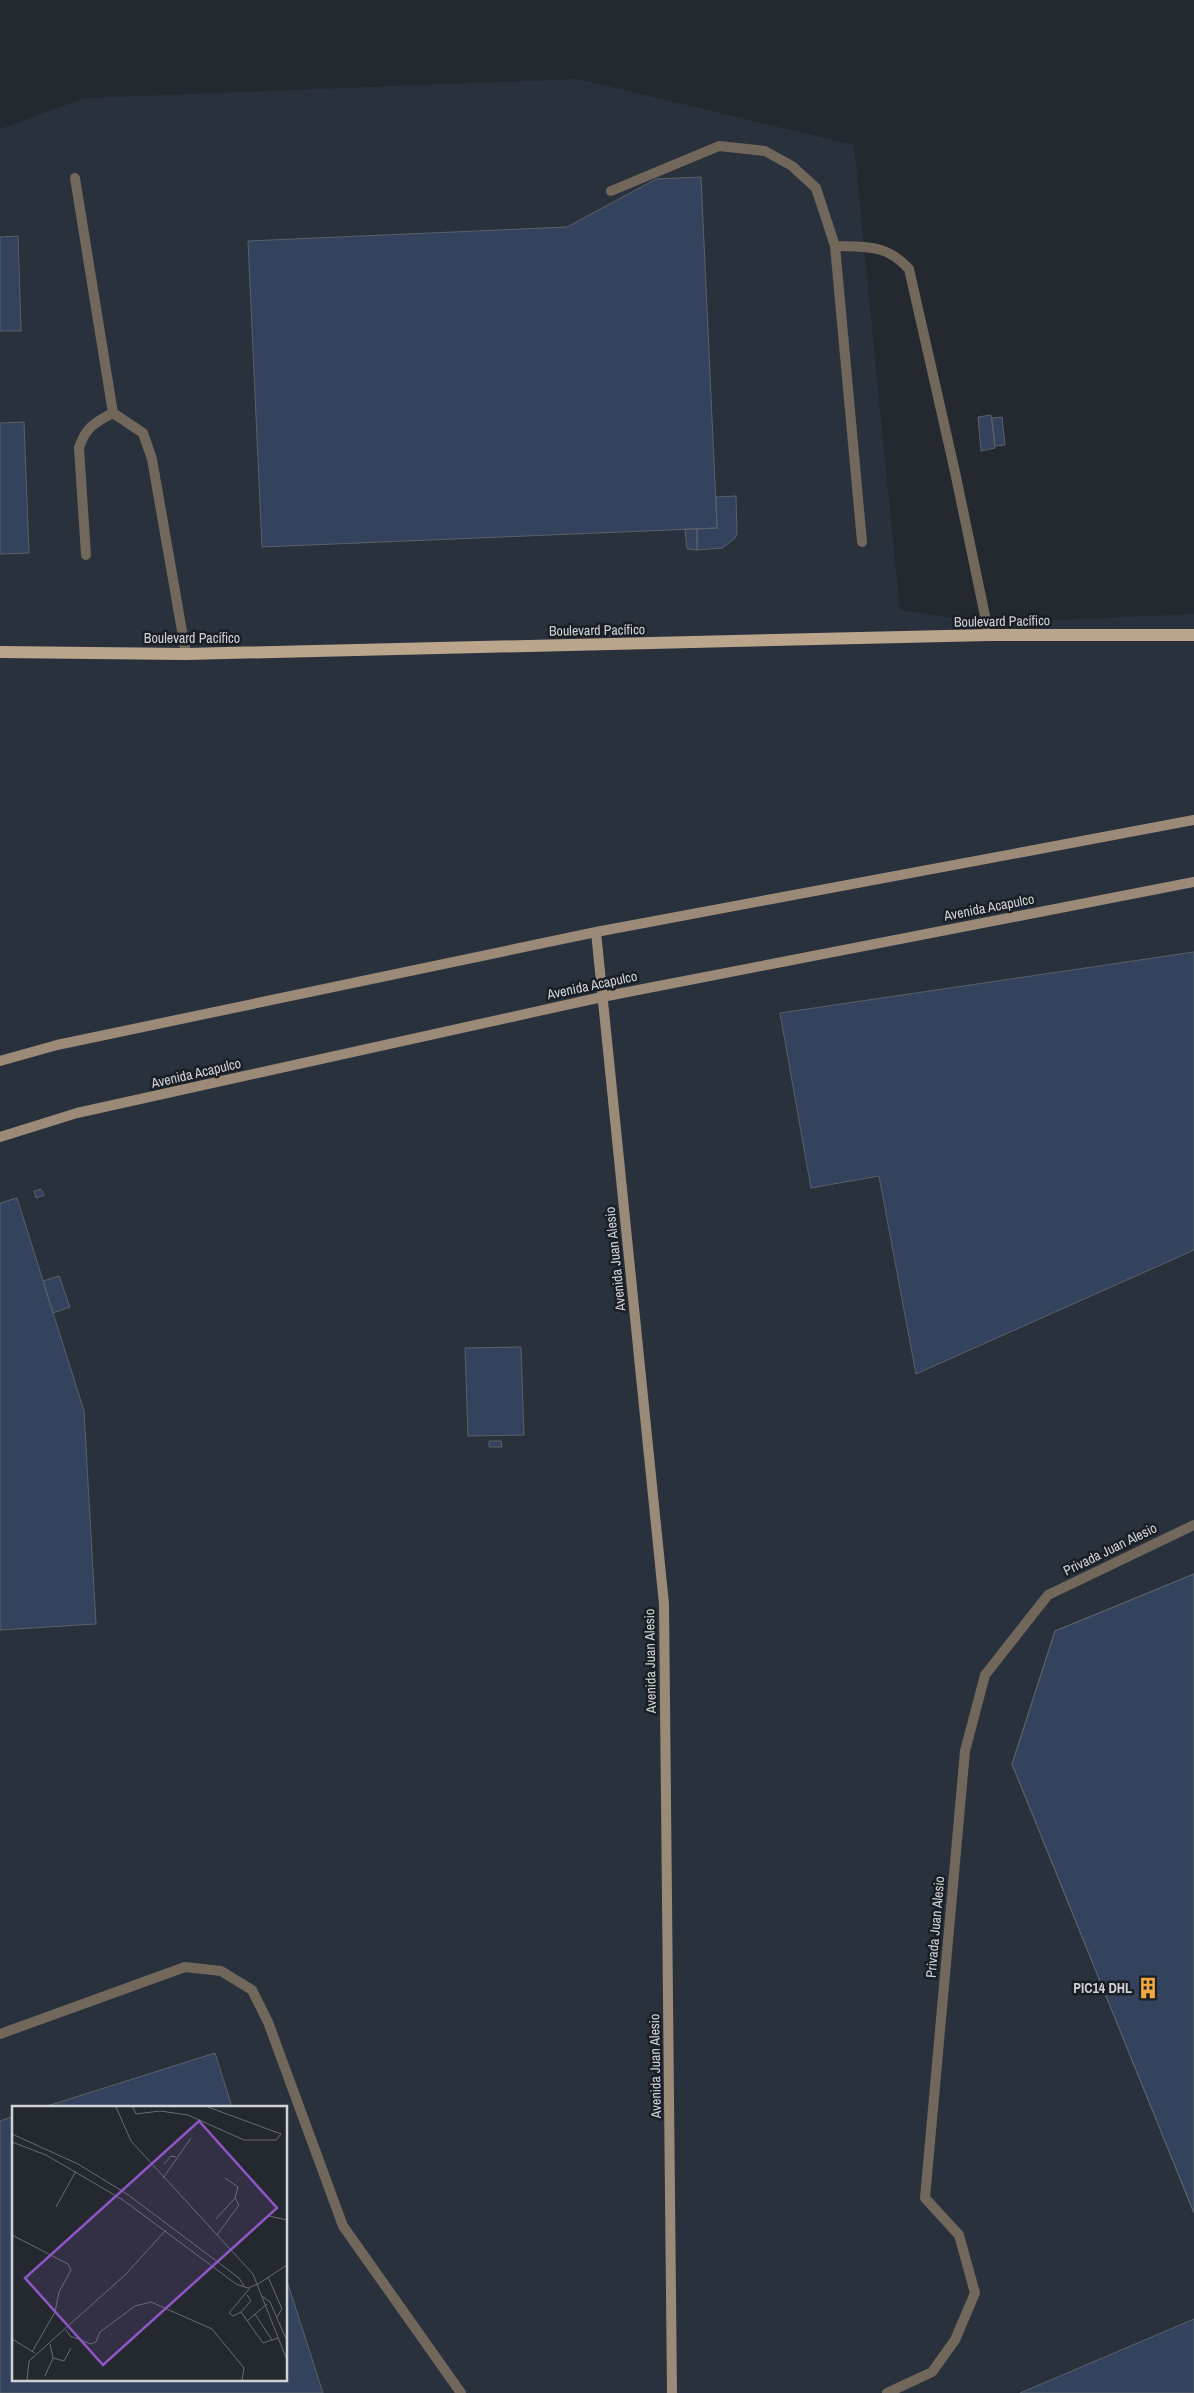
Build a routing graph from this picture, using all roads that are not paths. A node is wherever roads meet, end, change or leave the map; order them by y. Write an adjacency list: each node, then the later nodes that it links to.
1 (75, 178): 4 (lane)
2 (611, 191): 3 (lane)
3 (835, 246): 5 (lane); 7 (lane)
4 (113, 413): 6 (lane); 10 (lane)
5 (862, 542)
6 (86, 555)
7 (989, 635): 8 (main road, Boulevard Pacífico); 10 (main road, Boulevard Pacífico)
8 (1194, 635)
9 (0, 652): 10 (main road, Boulevard Pacífico)
10 (186, 654)
11 (1194, 820): 13 (main road)
12 (1194, 882): 14 (main road, Avenida Acapulco)
13 (596, 932): 14 (main road, Avenida Juan Alesio); 15 (main road)
14 (602, 997): 16 (main road, Avenida Acapulco); 20 (main road, Avenida Juan Alesio)
15 (0, 1061)
16 (0, 1136)
17 (1194, 1525): 21 (lane, Privada Juan Alesio)
18 (0, 2034): 19 (lane)
19 (461, 2393)
20 (672, 2393)
21 (888, 2393)

